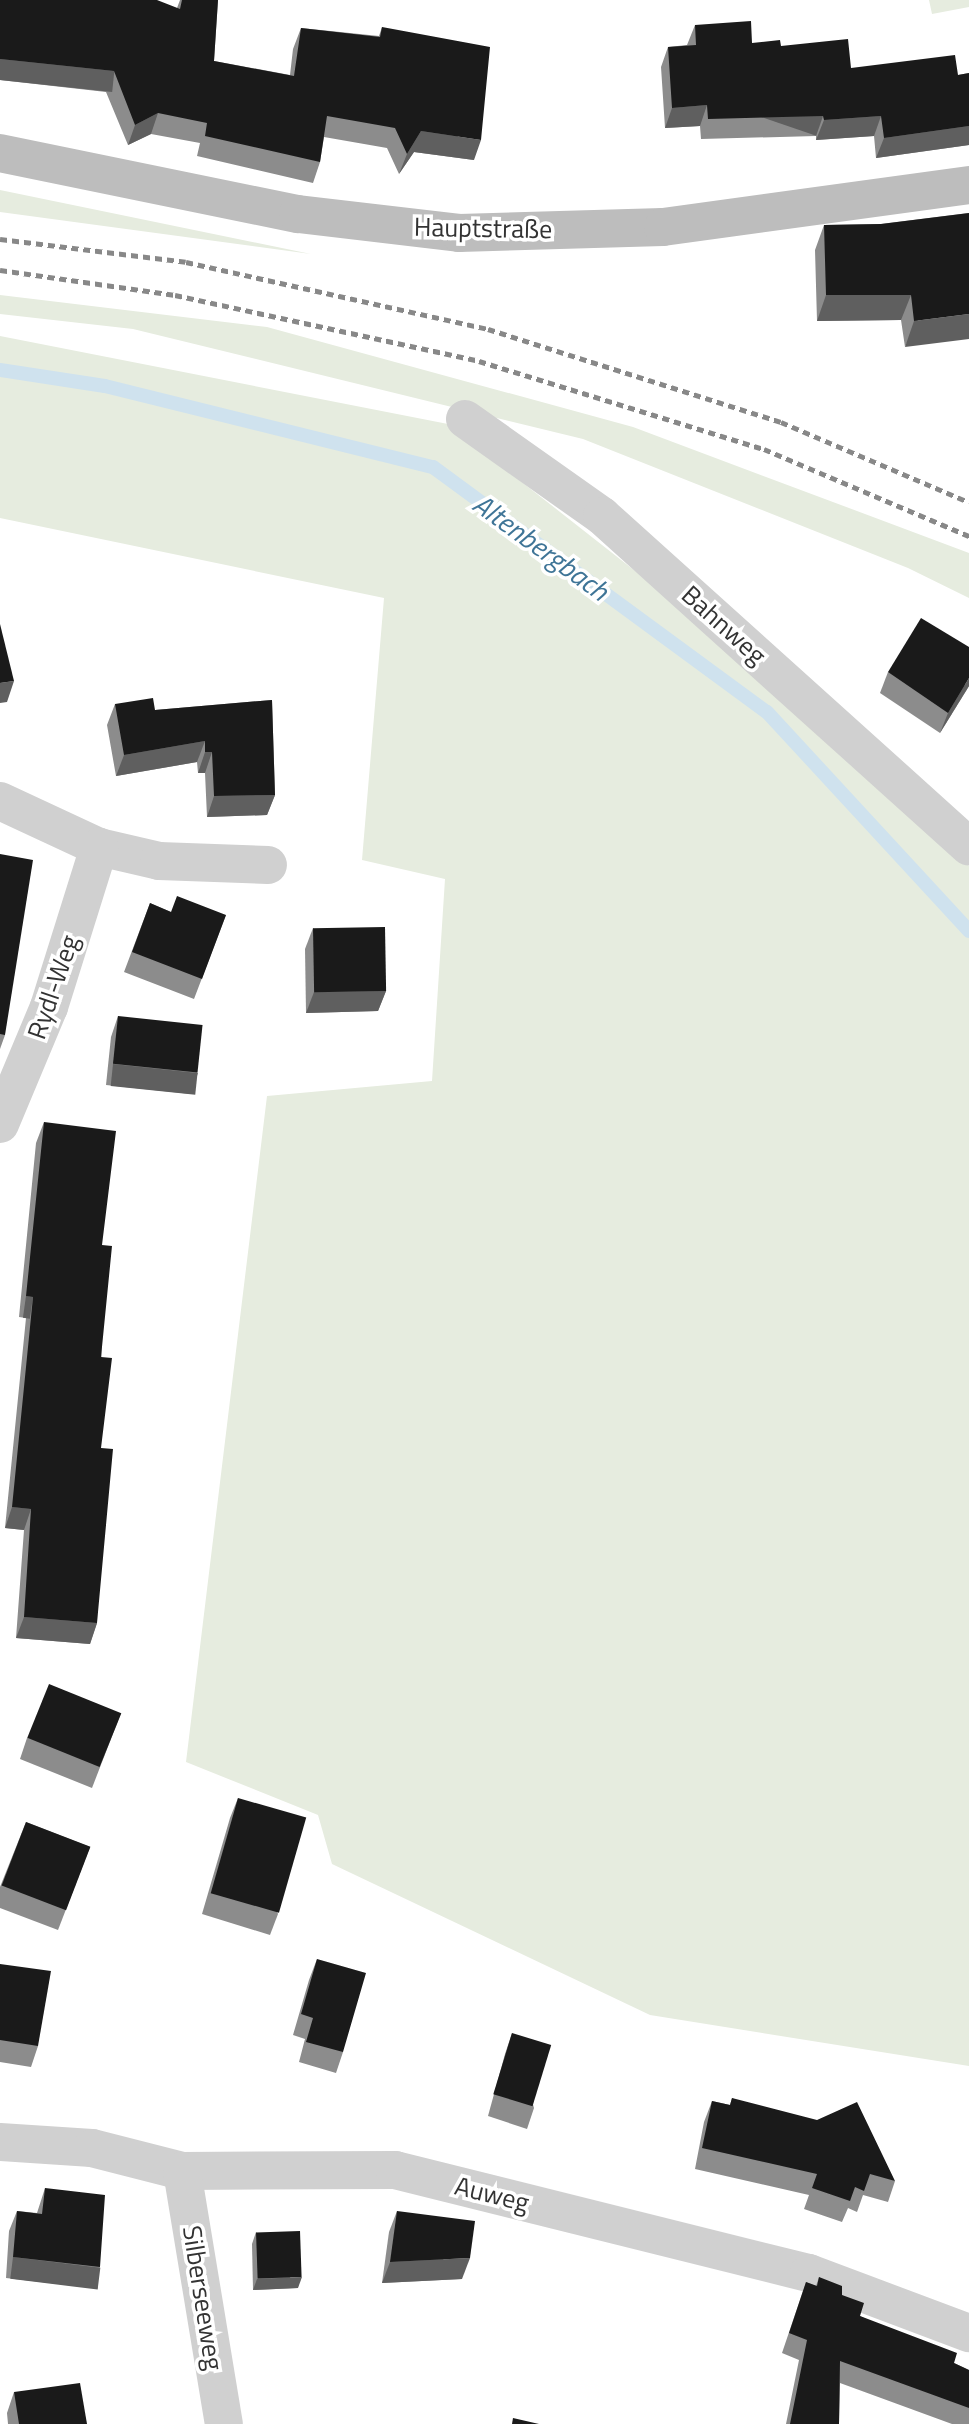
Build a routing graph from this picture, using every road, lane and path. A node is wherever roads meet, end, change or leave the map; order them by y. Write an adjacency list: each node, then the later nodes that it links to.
1 (0, 153): 2 (main road, Hauptstraße)
2 (969, 185)
3 (465, 419): 6 (street, Bahnweg)
4 (0, 801): 5 (street)
5 (99, 847): 7 (street); 8 (street, Rydl-Weg)
6 (969, 847)
7 (268, 865)
8 (0, 1124)
9 (0, 2142): 10 (street, Auweg)
10 (182, 2171): 11 (street, Auweg); 12 (street, Silberseeweg)
11 (969, 2333)
12 (224, 2424)

